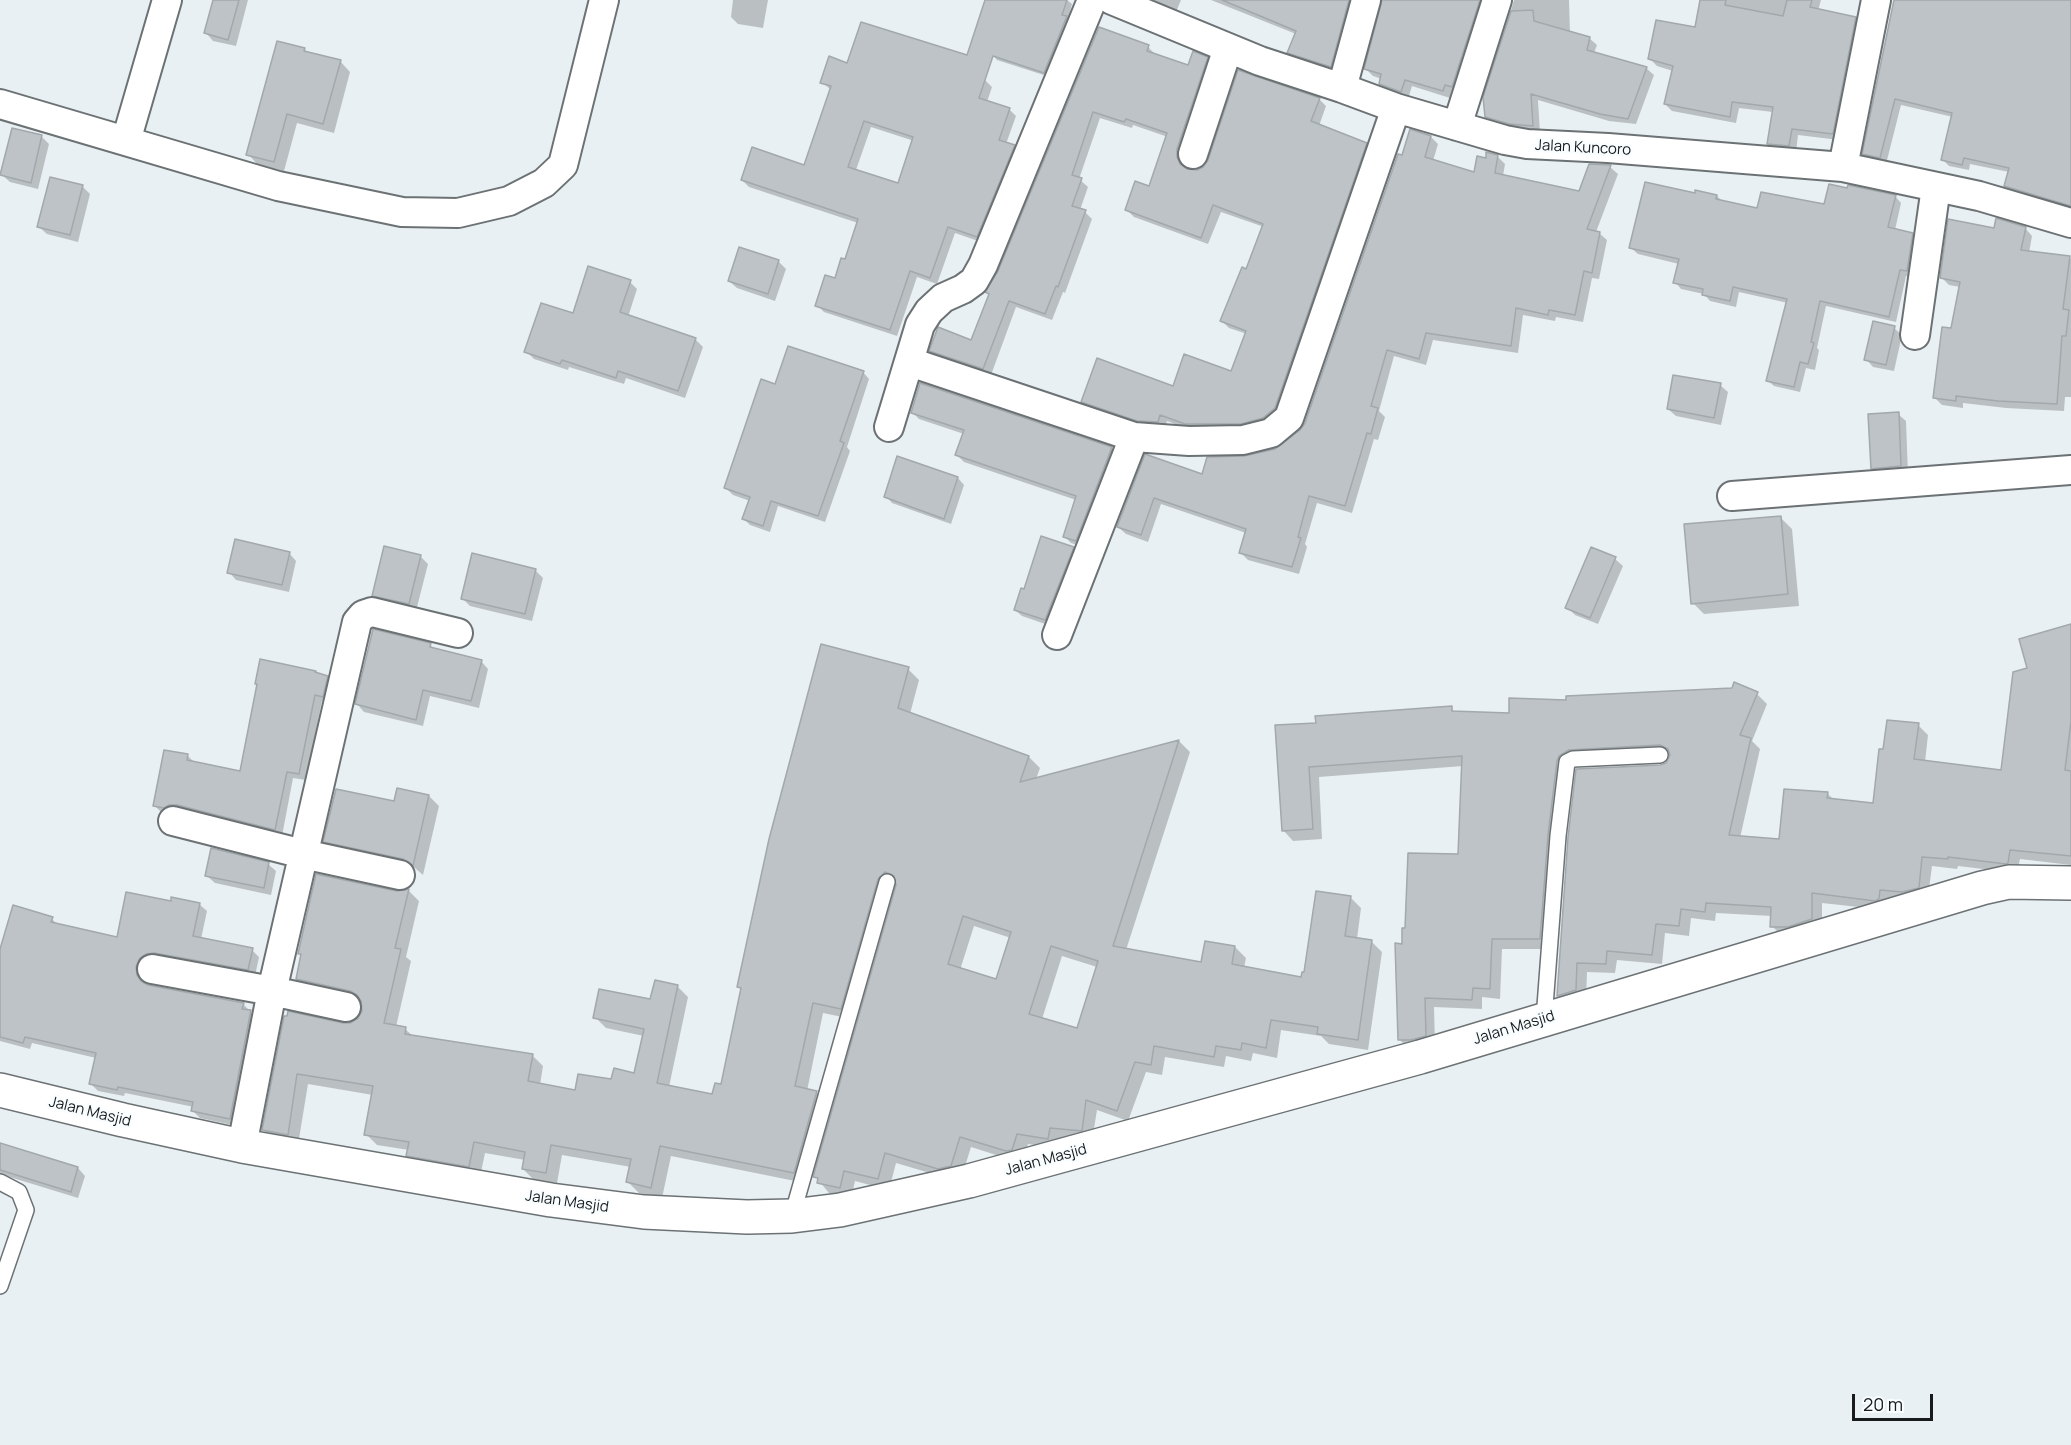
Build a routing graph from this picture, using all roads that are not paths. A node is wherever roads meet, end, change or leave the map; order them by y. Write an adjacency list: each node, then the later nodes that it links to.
1 (167, 0): 13 (street)
2 (604, 0): 13 (street)
3 (1092, 0): 19 (street)
4 (1112, 0): 8 (street, Jalan Kuncoro)
5 (1366, 0): 9 (street)
6 (1497, 0): 12 (street)
7 (1876, 0): 15 (street)
8 (1228, 48): 9 (street, Jalan Kuncoro); 14 (street)
9 (1342, 88): 11 (street, Jalan Kuncoro)
10 (0, 104): 13 (street)
11 (1396, 108): 12 (street, Jalan Kuncoro); 21 (street)
12 (1457, 126): 15 (street, Jalan Kuncoro)
13 (126, 141)
14 (1193, 154)
15 (1843, 167): 16 (street, Jalan Kuncoro)
16 (1936, 187): 17 (street, Jalan Kuncoro); 18 (street)
17 (2071, 223)
18 (1915, 335)
19 (910, 362): 20 (street); 21 (street)
20 (889, 427)
21 (1134, 436): 25 (street)
22 (2071, 470): 23 (street)
23 (1732, 496)
24 (458, 633): 28 (street)
25 (1057, 635)
26 (1660, 755): 35 (lane)
27 (173, 821): 28 (street)
28 (303, 854): 29 (street); 33 (street)
29 (400, 875)
30 (888, 882): 39 (lane)
31 (2071, 884): 35 (street, Jalan Masjid)
32 (152, 969): 33 (street)
33 (272, 991): 34 (street); 37 (street)
34 (346, 1007)
35 (1544, 1019): 39 (street, Jalan Masjid)
36 (0, 1090): 37 (street, Jalan Masjid)
37 (242, 1146): 39 (street, Jalan Masjid)
38 (0, 1182): 40 (lane)
39 (792, 1216)
40 (0, 1286)

